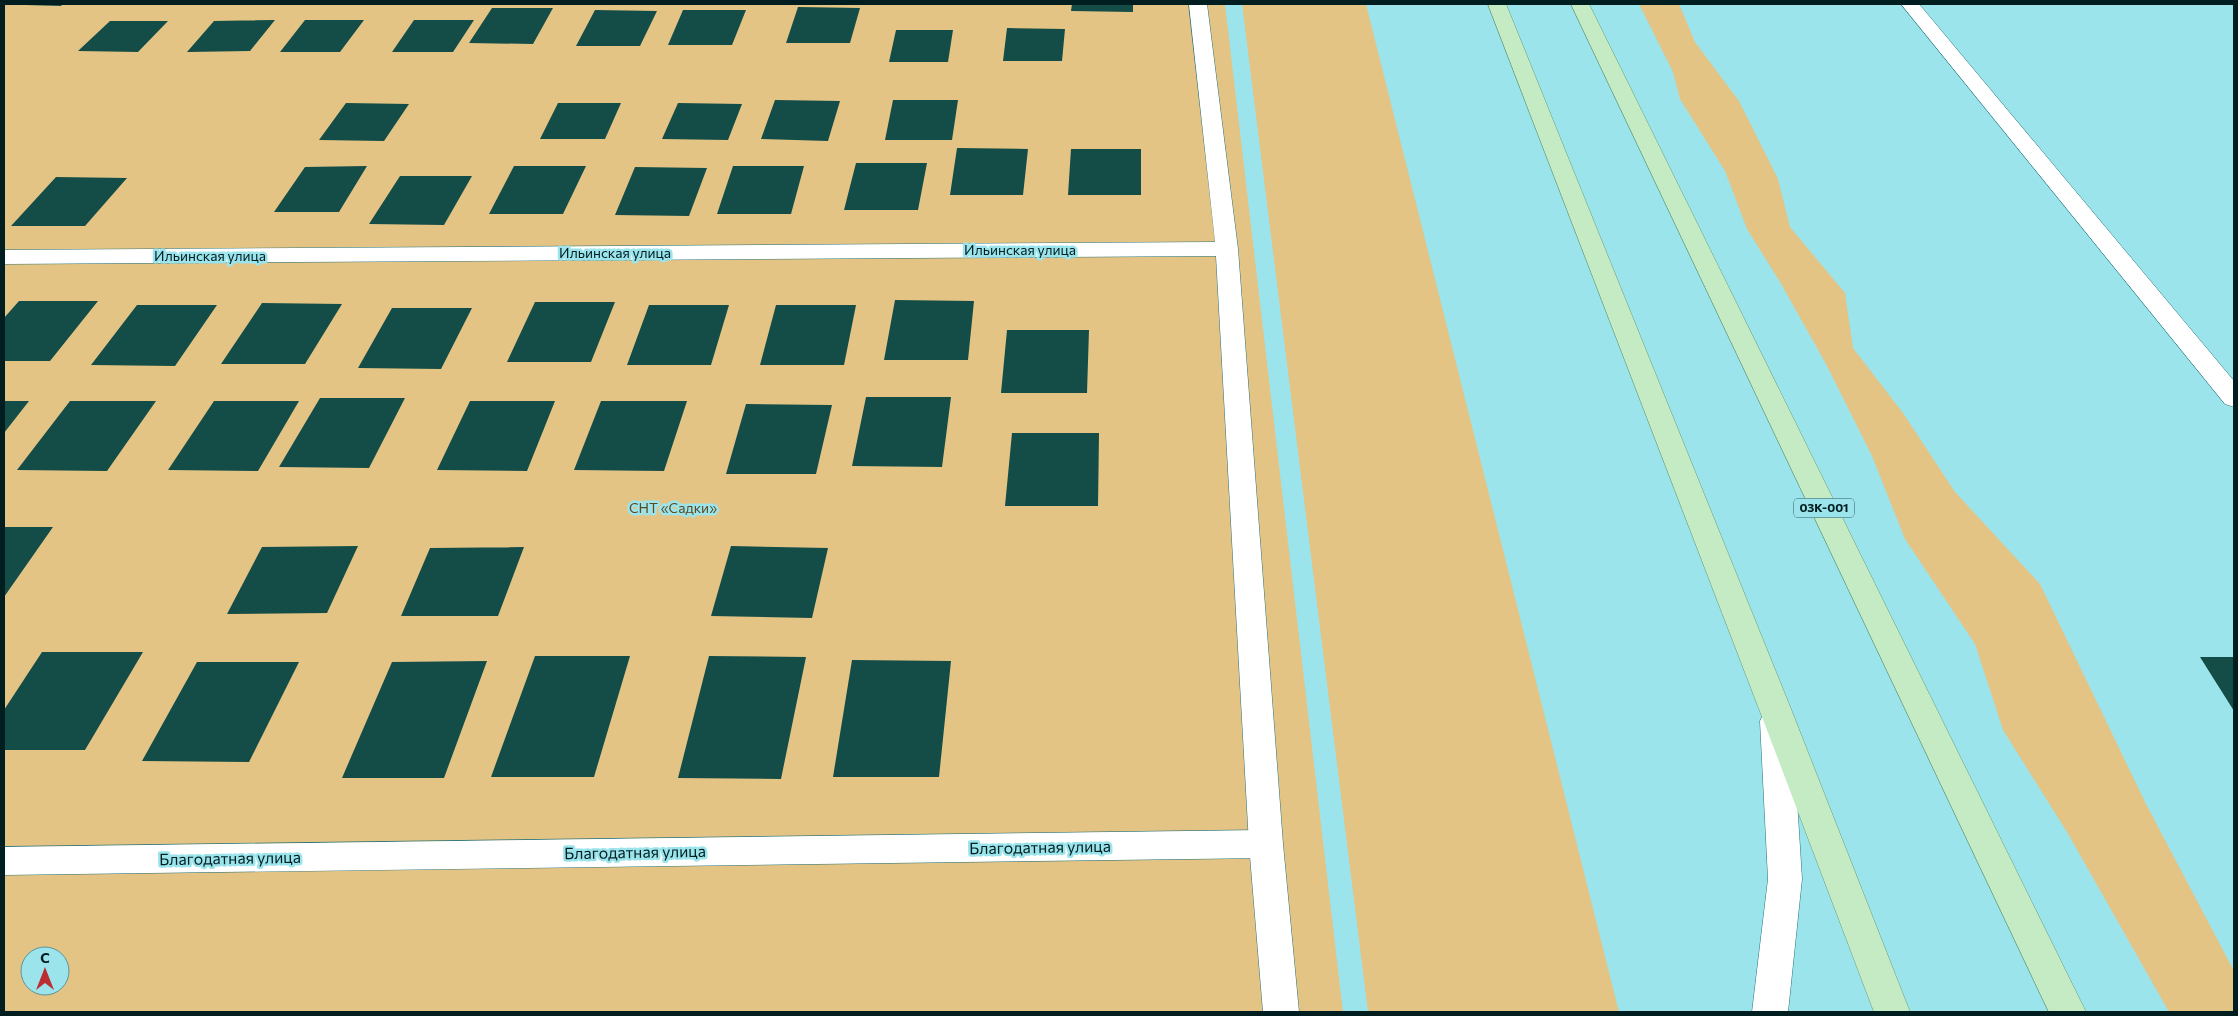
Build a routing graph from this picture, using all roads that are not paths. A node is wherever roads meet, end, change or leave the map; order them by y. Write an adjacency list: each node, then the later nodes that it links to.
1 (1198, 4): 5 (street)
2 (1497, 4): 8 (main road)
3 (1580, 4): 14 (main road, 03К-001)
4 (1910, 4): 7 (street)
5 (1227, 249): 6 (street, Ильинская улица); 9 (street)
6 (4, 257)
7 (2234, 398)
8 (1775, 709): 12 (street); 13 (main road)
9 (1266, 844): 10 (lane, Благодатная улица); 11 (street)
10 (4, 861)
11 (1281, 1012)
12 (1770, 1012)
13 (1892, 1012)
14 (2068, 1012)

